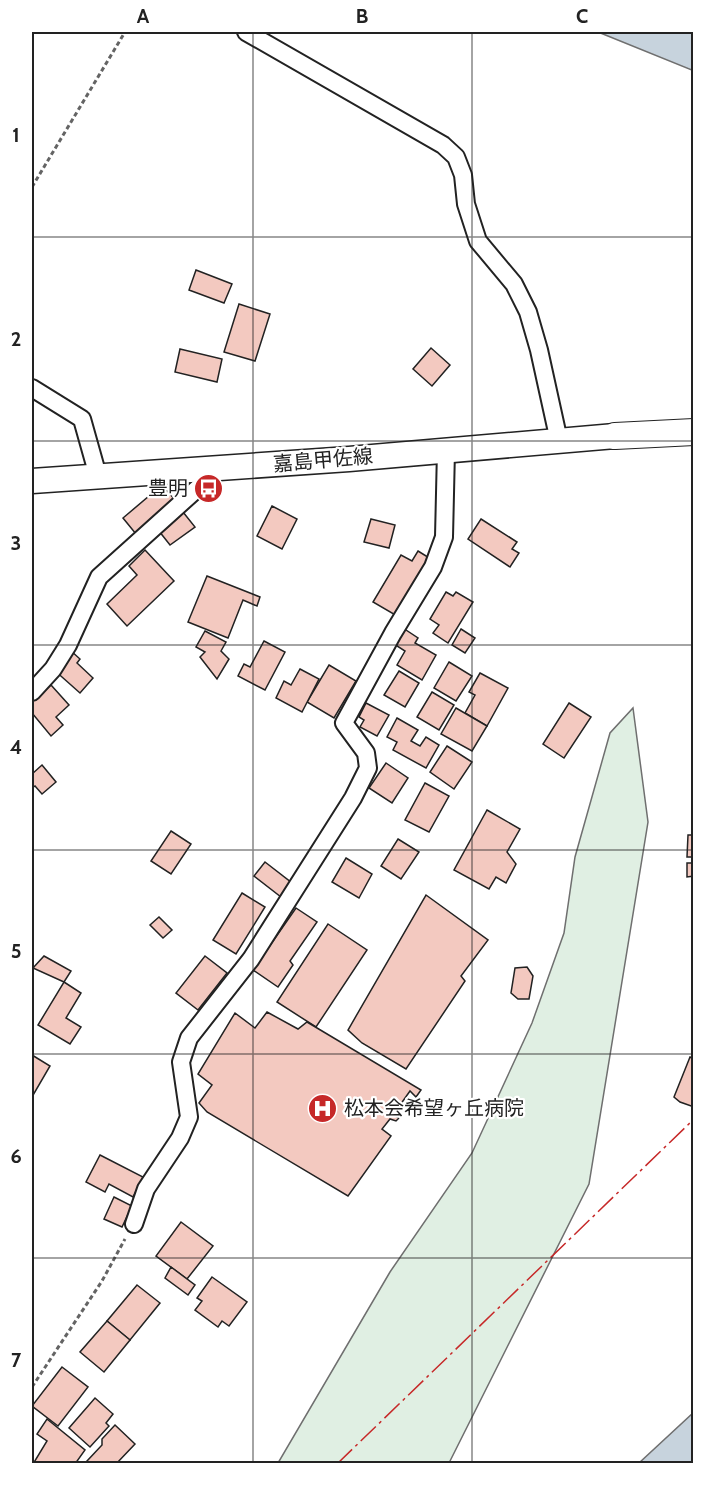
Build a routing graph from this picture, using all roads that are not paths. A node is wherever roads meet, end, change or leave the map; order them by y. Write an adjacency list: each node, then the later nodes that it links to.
1 (246, 32): 5 (street)
2 (32, 388): 8 (street)
3 (693, 432): 4 (main road)
4 (615, 436): 5 (main road, 嘉島甲佐線)
5 (559, 441): 6 (main road, 嘉島甲佐線)
6 (446, 450): 7 (main road, 嘉島甲佐線); 11 (street)
7 (219, 469): 8 (main road, 嘉島甲佐線); 10 (street)
8 (98, 476): 9 (main road, 嘉島甲佐線)
9 (32, 481)
10 (32, 692)
11 (134, 1224)

